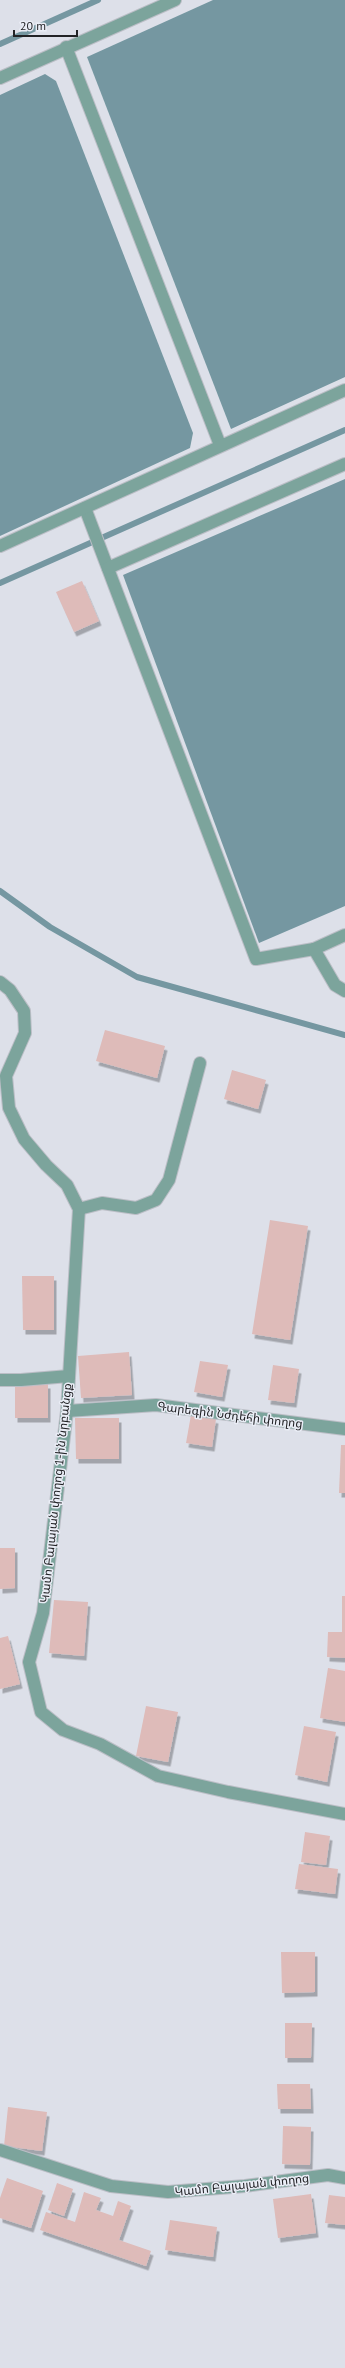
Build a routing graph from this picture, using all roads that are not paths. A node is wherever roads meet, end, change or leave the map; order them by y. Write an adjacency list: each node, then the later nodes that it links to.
1 (174, 0): 2 (street)
2 (66, 48): 3 (street); 5 (street)
3 (0, 78)
4 (345, 390): 5 (street)
5 (220, 445): 7 (street)
6 (345, 464): 9 (street)
7 (85, 508): 8 (street); 9 (street)
8 (0, 546)
9 (108, 568): 11 (street)
10 (345, 935): 11 (street)
11 (314, 949): 13 (street)
12 (0, 982): 15 (street, Կամո Բալայան փողոց 1-ին նրբանցք)
13 (345, 991)
14 (200, 1063): 15 (street)
15 (79, 1209): 16 (street, Կամո Բալայան փողոց 1-ին նրբանցք)
16 (69, 1376): 17 (street); 18 (street, Կամո Բալայան փողոց 1-ին նրբանցք)
17 (0, 1380)
18 (67, 1411): 19 (street, Գարեգին Նժդեհի փողոց); 20 (street, Կամո Բալայան փողոց 1-ին նրբանցք)
19 (345, 1429)
20 (345, 1814)
21 (0, 2150): 22 (street, Կամո Բալայան փողոց)
22 (345, 2178)

